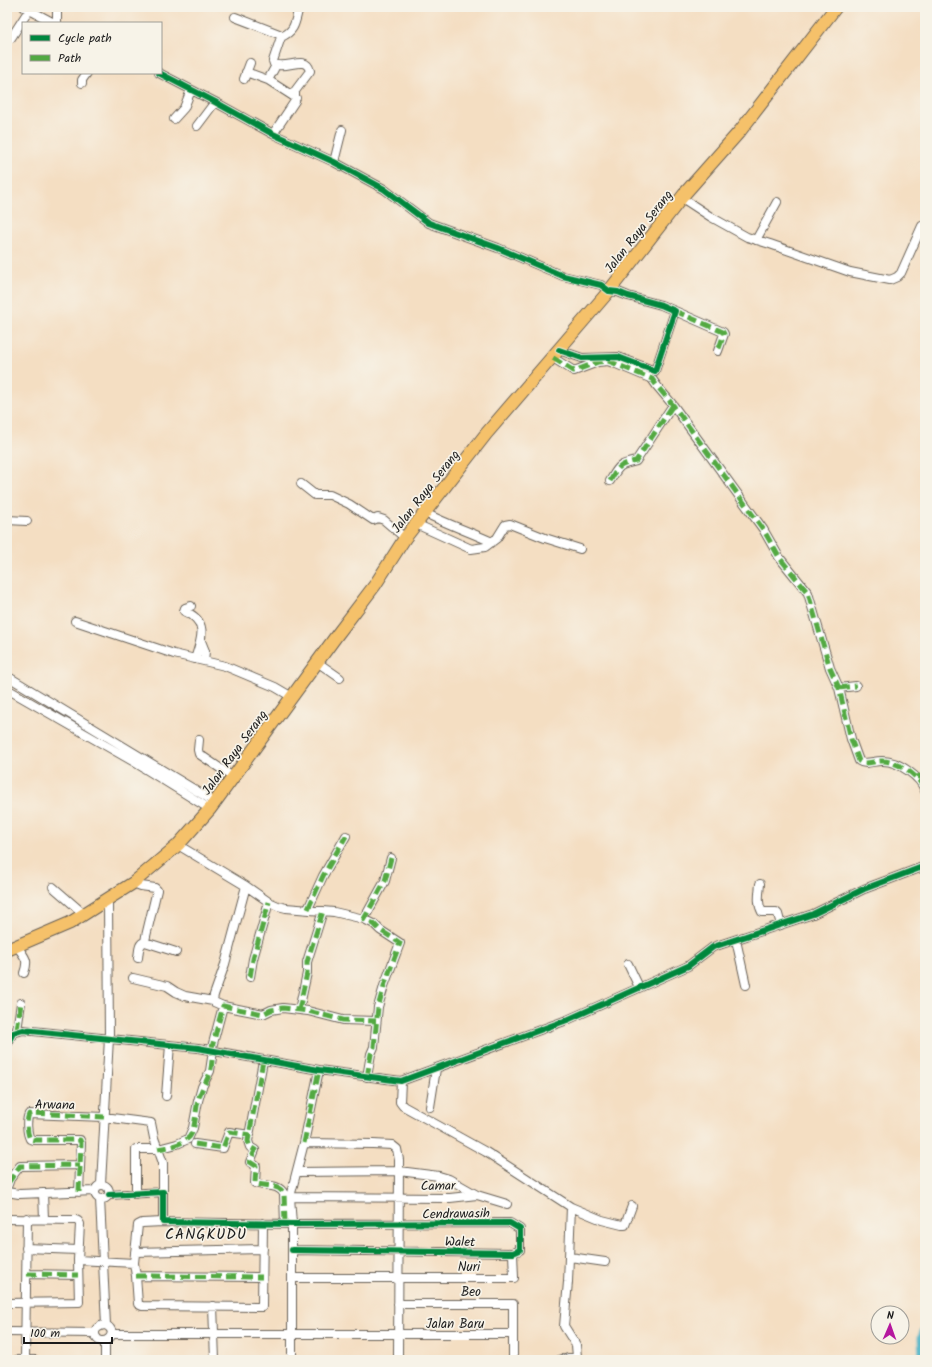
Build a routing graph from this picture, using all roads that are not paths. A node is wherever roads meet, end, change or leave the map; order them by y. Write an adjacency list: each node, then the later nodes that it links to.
1 (57, 7): 7 (street)
2 (299, 7): 8 (street)
3 (836, 7): 24 (highway, Jalan Raya Serang)
4 (26, 8): 6 (street); 9 (street)
5 (235, 17): 8 (street)
6 (52, 22)
7 (58, 22)
8 (281, 37): 17 (street)
9 (11, 38)
10 (250, 63): 14 (street)
11 (274, 69): 14 (street)
12 (86, 74): 15 (street)
13 (160, 74): 16 (street)
14 (268, 80): 17 (street)
15 (82, 83)
16 (191, 90): 18 (street); 19 (street)
17 (296, 98): 22 (street)
18 (215, 102): 20 (street); 22 (street)
19 (174, 119)
20 (197, 126)
21 (342, 130): 23 (street)
22 (272, 134): 23 (street)
23 (334, 162): 28 (street)
24 (682, 198): 27 (street); 28 (highway, Jalan Raya Serang)
25 (777, 202): 27 (street)
26 (922, 226): 27 (street)
27 (756, 240)
28 (609, 291): 29 (street); 31 (highway, Jalan Raya Serang)
29 (675, 311): 30 (street); 31 (street)
30 (718, 351)
31 (556, 354): 32 (street); 35 (highway, Jalan Raya Serang)
32 (674, 405): 33 (street); 52 (street)
33 (610, 481)
34 (301, 484): 39 (street)
35 (425, 513): 38 (highway, Jalan Raya Serang); 40 (street)
36 (7, 520): 37 (street)
37 (27, 521)
38 (416, 524): 39 (highway, Jalan Raya Serang); 40 (street)
39 (406, 538): 47 (highway, Jalan Raya Serang)
40 (492, 542): 41 (street)
41 (580, 550)
42 (191, 606): 44 (street)
43 (75, 621): 45 (street)
44 (201, 641): 45 (street); 46 (street)
45 (195, 659): 46 (street)
46 (204, 661): 54 (street)
47 (317, 662): 49 (street); 54 (highway, Jalan Raya Serang)
48 (7, 676): 50 (street)
49 (340, 678)
50 (16, 682): 53 (street); 59 (street)
51 (856, 686): 52 (street)
52 (839, 688): 56 (street)
53 (8, 690): 59 (street)
54 (292, 696): 57 (highway, Jalan Raya Serang)
55 (199, 740): 57 (street)
56 (921, 776): 58 (street)
57 (233, 777): 59 (highway, Jalan Raya Serang)
58 (925, 791)
59 (213, 806): 61 (highway, Jalan Raya Serang)
60 (346, 836): 70 (street)
61 (178, 845): 64 (highway, Jalan Raya Serang); 66 (street)
62 (391, 858): 73 (street)
63 (925, 866): 74 (street)
64 (133, 883): 68 (highway, Jalan Raya Serang); 76 (street)
65 (760, 884): 74 (street)
66 (246, 886): 69 (street); 86 (street)
67 (53, 887): 72 (street)
68 (108, 900): 72 (highway, Jalan Raya Serang); 92 (street)
69 (269, 902): 70 (street); 82 (street)
70 (308, 909): 71 (street)
71 (323, 911): 73 (street); 89 (street)
72 (84, 914): 77 (highway, Jalan Raya Serang)
73 (364, 919): 90 (street)
74 (781, 925): 75 (street)
75 (736, 940): 84 (street); 85 (street)
76 (145, 942): 78 (street); 79 (street)
77 (12, 948): 81 (street)
78 (176, 952)
79 (138, 958)
80 (628, 964): 85 (street)
81 (24, 973)
82 (250, 977)
83 (133, 978): 86 (street)
84 (746, 984)
85 (639, 987): 97 (street)
86 (213, 1001): 88 (street)
87 (21, 1003): 91 (street)
88 (223, 1006): 89 (street); 95 (street)
89 (299, 1010): 90 (street)
90 (376, 1021): 99 (street)
91 (17, 1030): 92 (street); 93 (street)
92 (109, 1038): 94 (street); 103 (street)
93 (7, 1045)
94 (170, 1045): 95 (street); 101 (street)
95 (212, 1051): 96 (street); 107 (street)
96 (263, 1061): 98 (street); 104 (street)
97 (436, 1069): 100 (street); 102 (street)
98 (320, 1070): 99 (street); 105 (street)
99 (368, 1077): 100 (street)
100 (400, 1081): 127 (street)
101 (166, 1096)
102 (430, 1107)
103 (104, 1117): 107 (street); 108 (street, Arwana); 112 (street)
104 (250, 1135): 106 (street); 133 (street)
105 (304, 1143): 109 (street); 110 (street)
106 (195, 1144)
107 (158, 1149): 117 (street); 119 (street)
108 (80, 1165): 114 (street); 116 (street, Arwana)
109 (399, 1171): 110 (street); 111 (street); 123 (street)
110 (297, 1172): 122 (street)
111 (439, 1176): 113 (street); 121 (street)
112 (101, 1184): 115 (street); 120 (street)
113 (439, 1185)
114 (7, 1186): 118 (street)
115 (95, 1191): 116 (street); 124 (street)
116 (79, 1192): 118 (street)
117 (163, 1192): 119 (street); 131 (street)
118 (44, 1193): 130 (street)
119 (136, 1194): 120 (street)
120 (109, 1195): 124 (street)
121 (477, 1195): 123 (street, Camar); 125 (street)
122 (290, 1197): 123 (street, Camar); 133 (street)
123 (398, 1198): 134 (street)
124 (100, 1199): 144 (street)
125 (507, 1204)
126 (632, 1206): 127 (street)
127 (571, 1207): 142 (street)
128 (27, 1218): 129 (street); 130 (street); 135 (street)
129 (7, 1219)
130 (44, 1219): 137 (street)
131 (163, 1222): 132 (street, Cendrawasih); 141 (street, Cendrawasih)
132 (263, 1223): 133 (street, Cendrawasih); 136 (street)
133 (289, 1224): 134 (street, Cendrawasih); 138 (street)
134 (398, 1224): 139 (street); 140 (street, Cendrawasih)
135 (26, 1248): 137 (street); 147 (street)
136 (262, 1249): 141 (street); 150 (street)
137 (78, 1250): 143 (street)
138 (292, 1250): 139 (street, Walet); 152 (street)
139 (398, 1251): 140 (street, Walet); 151 (street)
140 (517, 1251): 151 (street, Nuri)
141 (135, 1252): 146 (street)
142 (570, 1257): 145 (street); 167 (street)
143 (78, 1260): 144 (street); 148 (street)
144 (104, 1261): 146 (street); 157 (street)
145 (605, 1262)
146 (134, 1263): 149 (street)
147 (27, 1274): 148 (street); 153 (street)
148 (78, 1275): 153 (street)
149 (136, 1276): 150 (street); 156 (street)
150 (262, 1277): 156 (street)
151 (398, 1277): 152 (street); 155 (street)
152 (292, 1278): 164 (street)
153 (26, 1302): 154 (street); 159 (street)
154 (7, 1303)
155 (398, 1304): 163 (street, Beo); 165 (street)
156 (213, 1306): 162 (street)
157 (106, 1325): 160 (street); 161 (street)
158 (7, 1332): 159 (street)
159 (26, 1332): 160 (street); 169 (street)
160 (95, 1333): 166 (street)
161 (112, 1334): 162 (street, Jalan Baru); 166 (street)
162 (214, 1334): 164 (street, Jalan Baru); 172 (street)
163 (512, 1334): 165 (street, Jalan Baru); 175 (street)
164 (291, 1335): 165 (street, Jalan Baru); 173 (street)
165 (398, 1335): 174 (street)
166 (105, 1341): 171 (street)
167 (561, 1359)
168 (17, 1360): 169 (street)
169 (26, 1360): 170 (street)
170 (35, 1360)
171 (105, 1360)
172 (215, 1360)
173 (292, 1360)
174 (398, 1360)
175 (513, 1360)

